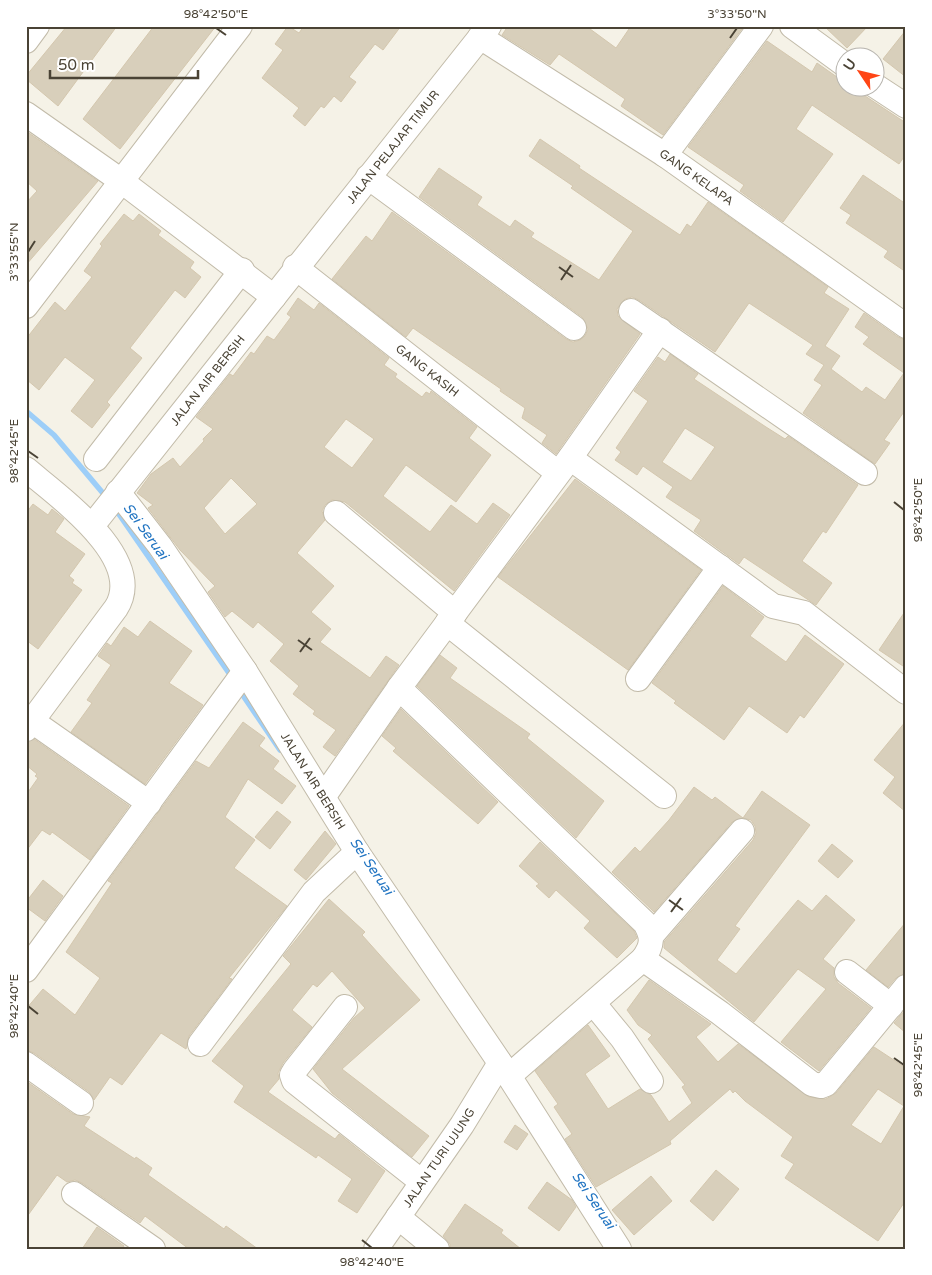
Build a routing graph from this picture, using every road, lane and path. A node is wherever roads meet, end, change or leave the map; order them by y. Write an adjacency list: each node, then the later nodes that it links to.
1 (38, 26): 6 (street)
2 (240, 26): 13 (street)
3 (761, 26): 11 (street)
4 (792, 26): 7 (street)
5 (484, 32): 11 (street, GANG KELAPA); 12 (street, JALAN PELAJAR TIMUR)
6 (26, 41)
7 (834, 57)
8 (884, 92): 9 (street)
9 (906, 106)
10 (26, 114): 13 (street)
11 (665, 155): 19 (street, GANG KELAPA)
12 (368, 177): 14 (street, JALAN PELAJAR TIMUR); 20 (street)
13 (120, 180): 15 (street); 17 (street)
14 (295, 268): 16 (street, JALAN AIR BERSIH); 23 (street, GANG KASIH)
15 (242, 270): 16 (street); 22 (street)
16 (274, 297): 26 (street, JALAN AIR BERSIH)
17 (26, 306)
18 (631, 311): 21 (street)
19 (906, 326)
20 (574, 328)
21 (660, 330): 23 (street); 25 (street)
22 (96, 458)
23 (564, 466): 28 (street, GANG KASIH); 29 (street)
24 (26, 469): 26 (street)
25 (865, 473)
26 (107, 506): 30 (street, JALAN AIR BERSIH); 34 (street)
27 (336, 513): 29 (street)
28 (720, 567): 31 (street); 33 (street, GANG KASIH)
29 (451, 618): 32 (street); 36 (street)
30 (246, 671): 35 (street, JALAN AIR BERSIH); 37 (street)
31 (638, 679)
32 (399, 688): 35 (street); 40 (street)
33 (906, 692)
34 (31, 714): 37 (street)
35 (324, 796): 39 (street, JALAN AIR BERSIH)
36 (664, 796)
37 (149, 803): 41 (street)
38 (742, 831): 40 (street, JALAN TURI UJUNG)
39 (352, 856): 47 (street); 49 (street, JALAN AIR BERSIH)
40 (648, 948): 44 (street, JALAN TURI UJUNG); 45 (street)
41 (26, 970)
42 (847, 972): 45 (street)
43 (906, 987): 45 (street)
44 (594, 1004): 49 (street, JALAN TURI UJUNG); 50 (street)
45 (891, 1006)
46 (345, 1007): 52 (street)
47 (200, 1044)
48 (26, 1064): 51 (street)
49 (504, 1069): 52 (street, JALAN TURI UJUNG); 58 (street, JALAN AIR BERSIH)
50 (652, 1081)
51 (81, 1103)
52 (422, 1182): 54 (street, JALAN TURI UJUNG)
53 (74, 1194): 55 (street)
54 (398, 1217): 56 (street, JALAN TURI UJUNG); 57 (street)
55 (153, 1249)
56 (376, 1249)
57 (437, 1249)
58 (619, 1249)

